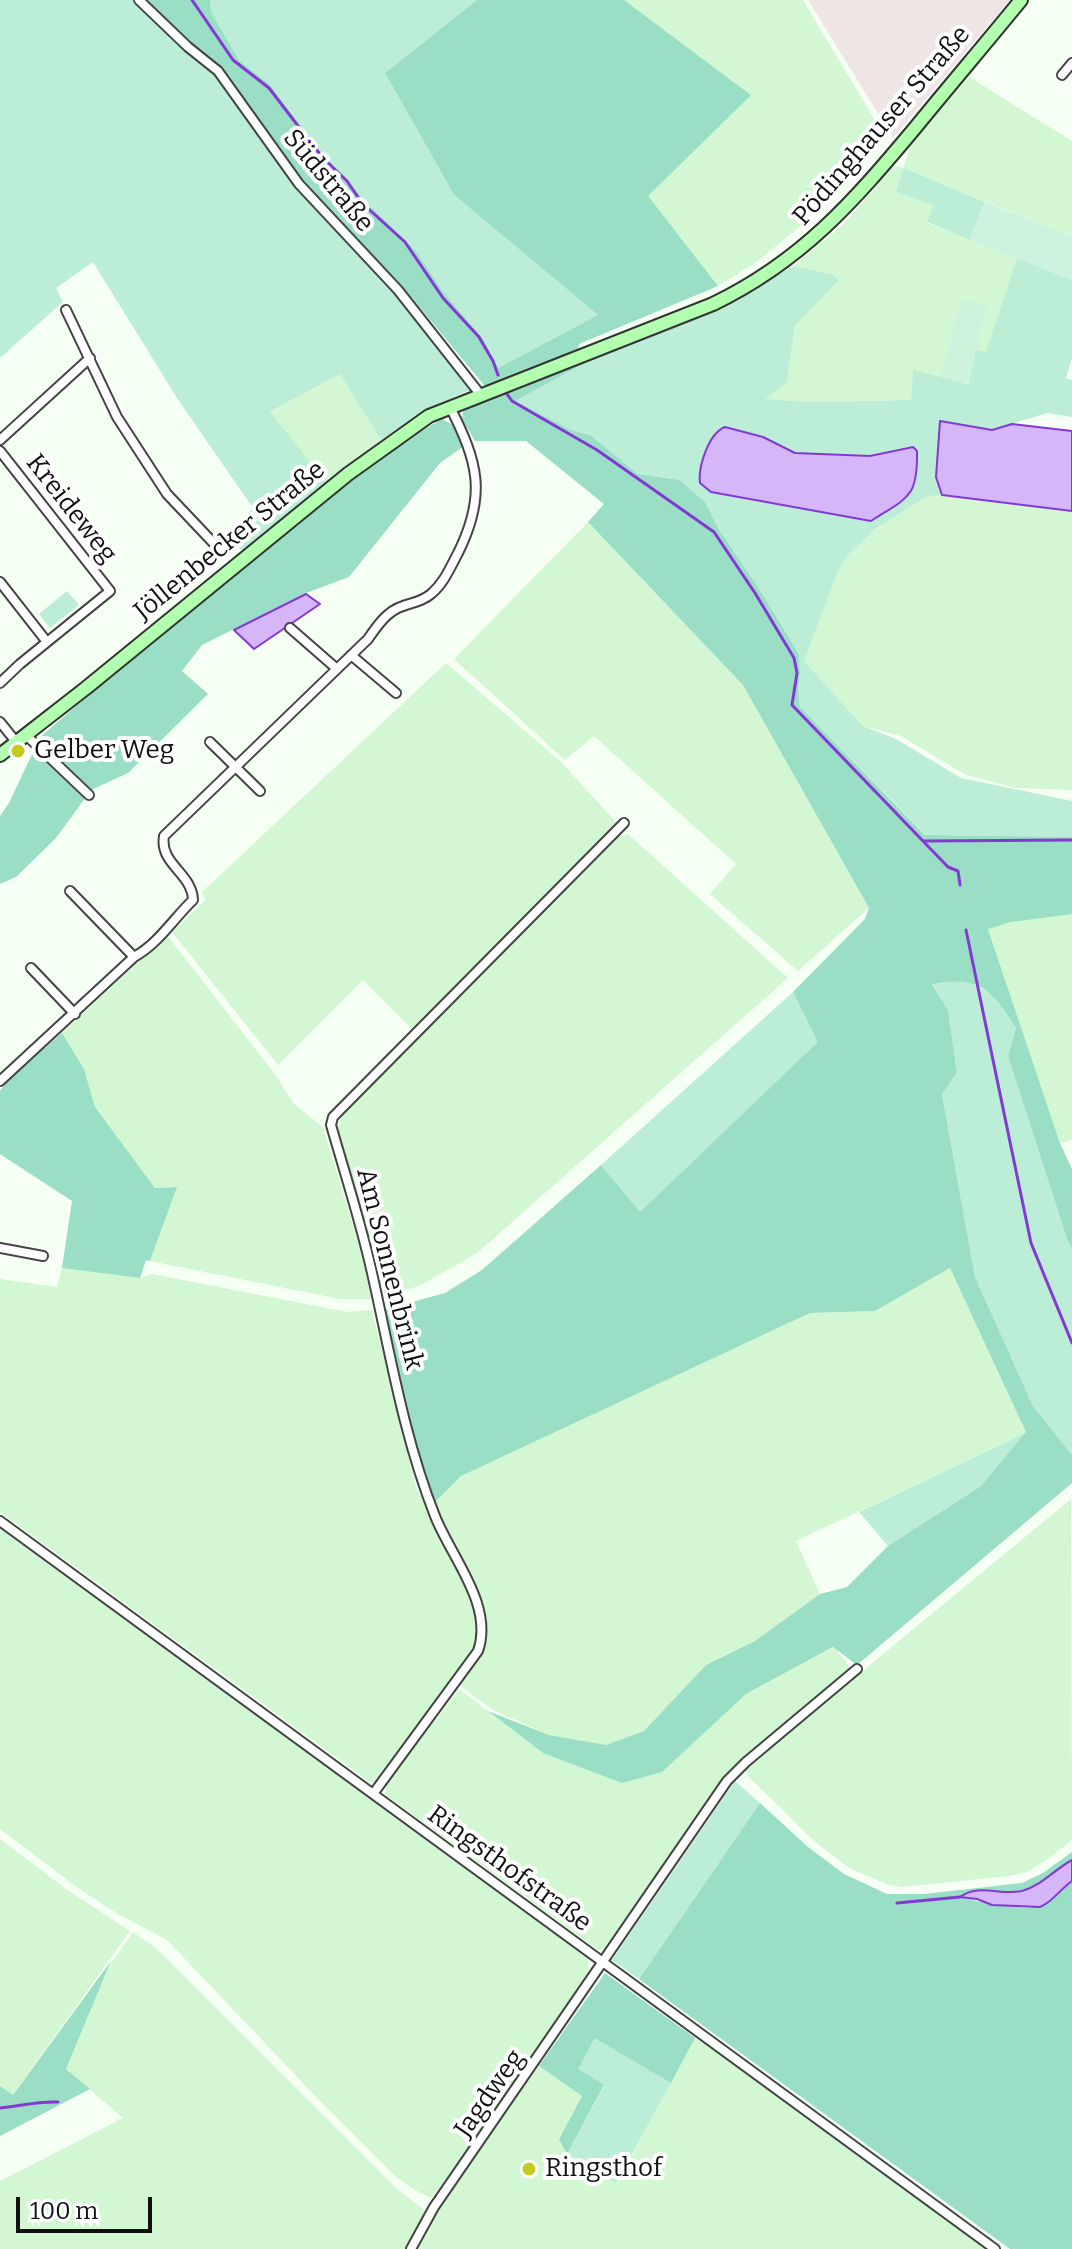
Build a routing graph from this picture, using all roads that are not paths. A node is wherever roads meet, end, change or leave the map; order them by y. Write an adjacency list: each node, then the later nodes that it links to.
1 (139, 0): 8 (street, Südstraße)
2 (1021, 0): 7 (main road, Pödinghauser Straße)
3 (1072, 63): 4 (street)
4 (1062, 75)
5 (66, 310): 6 (street)
6 (90, 358): 10 (street); 12 (street)
7 (503, 385): 8 (main road, Jöllenbecker Straße)
8 (480, 394): 9 (main road, Jöllenbecker Straße)
9 (450, 407): 16 (street); 21 (main road, Jöllenbecker Straße)
10 (0, 440)
11 (0, 451): 15 (street, Kreideweg)
12 (222, 552)
13 (0, 582): 15 (street)
14 (290, 628): 17 (street)
15 (47, 642): 18 (street)
16 (351, 655): 17 (street); 19 (street)
17 (337, 669): 24 (street)
18 (0, 683)
19 (396, 693)
20 (0, 722): 21 (street)
21 (22, 739): 23 (main road, Jöllenbecker Straße); 26 (street)
22 (210, 742): 24 (street)
23 (0, 755)
24 (235, 767): 25 (street); 29 (street)
25 (260, 791)
26 (89, 795)
27 (624, 823): 37 (street, Am Sonnenbrink)
28 (70, 891): 29 (street)
29 (134, 957): 31 (street)
30 (31, 968): 31 (street)
31 (75, 1014): 32 (street)
32 (0, 1081)
33 (0, 1248): 34 (street)
34 (43, 1256)
35 (0, 1521): 37 (street, Ringsthofstraße)
36 (857, 1669): 38 (street, Jagdweg)
37 (373, 1794): 38 (street, Ringsthofstraße)
38 (603, 1962): 39 (street, Jagdweg); 40 (street, Ringsthofstraße)
39 (411, 2249)
40 (995, 2249)

